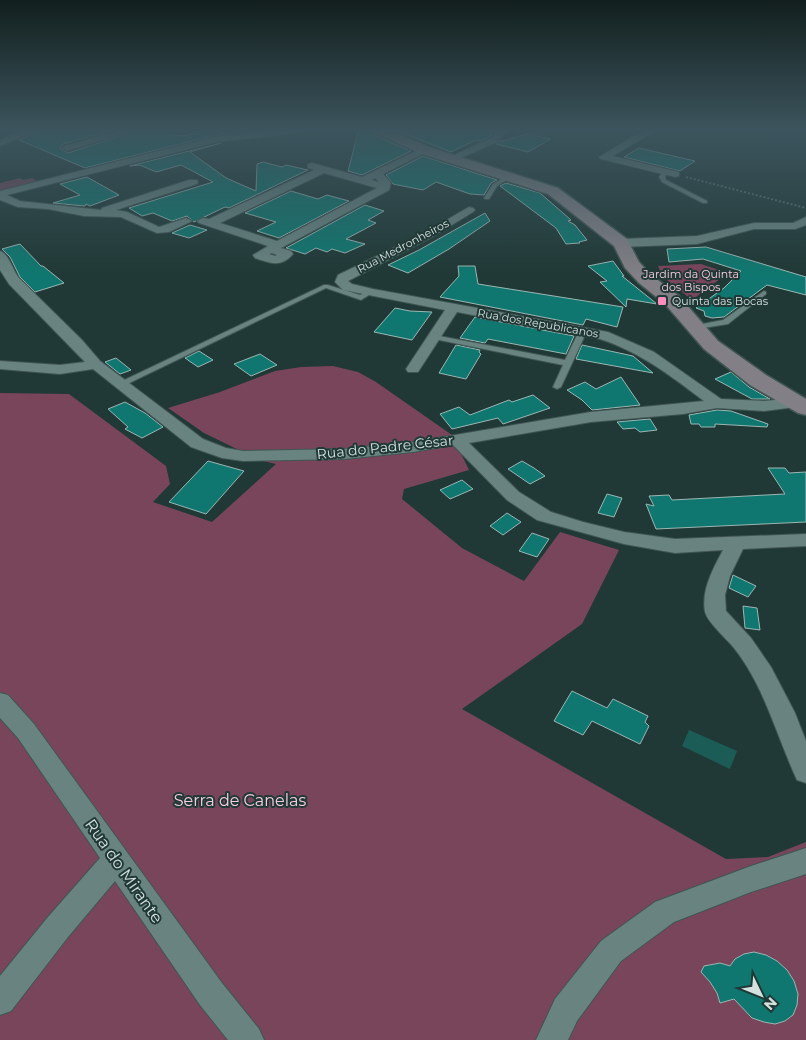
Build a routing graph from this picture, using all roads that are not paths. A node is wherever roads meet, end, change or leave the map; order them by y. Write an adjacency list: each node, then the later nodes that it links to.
1 (68, 178): 12 (street)
2 (306, 178): 18 (street)
3 (351, 178): 9 (street)
4 (369, 178): 9 (street)
5 (381, 178): 11 (street)
6 (508, 178): 13 (lane)
7 (514, 178): 20 (main road)
8 (662, 178): 14 (lane)
9 (363, 180): 11 (street)
10 (193, 182): 16 (street)
11 (385, 187): 18 (street)
12 (0, 195): 16 (street)
13 (487, 198)
14 (705, 202)
15 (469, 210): 22 (street, Rua Medronheiros)
16 (95, 213): 17 (street)
17 (189, 220): 18 (street)
18 (215, 221)
19 (806, 222): 20 (street)
20 (621, 243): 26 (main road)
21 (0, 255): 30 (street)
22 (342, 284): 23 (street, Rua dos Republicanos)
23 (371, 292): 25 (street, Rua dos Republicanos); 33 (lane)
24 (764, 293): 26 (lane)
25 (453, 308): 27 (street, Rua dos Republicanos); 28 (street)
26 (697, 327): 36 (main road)
27 (583, 331): 29 (lane); 35 (street, Rua dos Republicanos)
28 (434, 336): 29 (lane); 32 (street)
29 (568, 363): 34 (lane)
30 (95, 364): 31 (street); 33 (street, Rua do Padre César)
31 (0, 365)
32 (413, 369)
33 (120, 384): 37 (street, Rua do Padre César)
34 (557, 387)
35 (717, 403): 36 (street, Rua do Padre César); 37 (street, Rua do Padre César)
36 (802, 405)
37 (457, 440): 39 (street)
38 (806, 540): 39 (street)
39 (736, 544): 41 (street)
40 (0, 702): 42 (street, Rua do Mirante)
41 (806, 772)
42 (116, 860): 44 (street); 45 (street, Rua do Mirante)
43 (806, 861): 46 (street)
44 (0, 1000)
45 (248, 1040)
46 (552, 1040)

